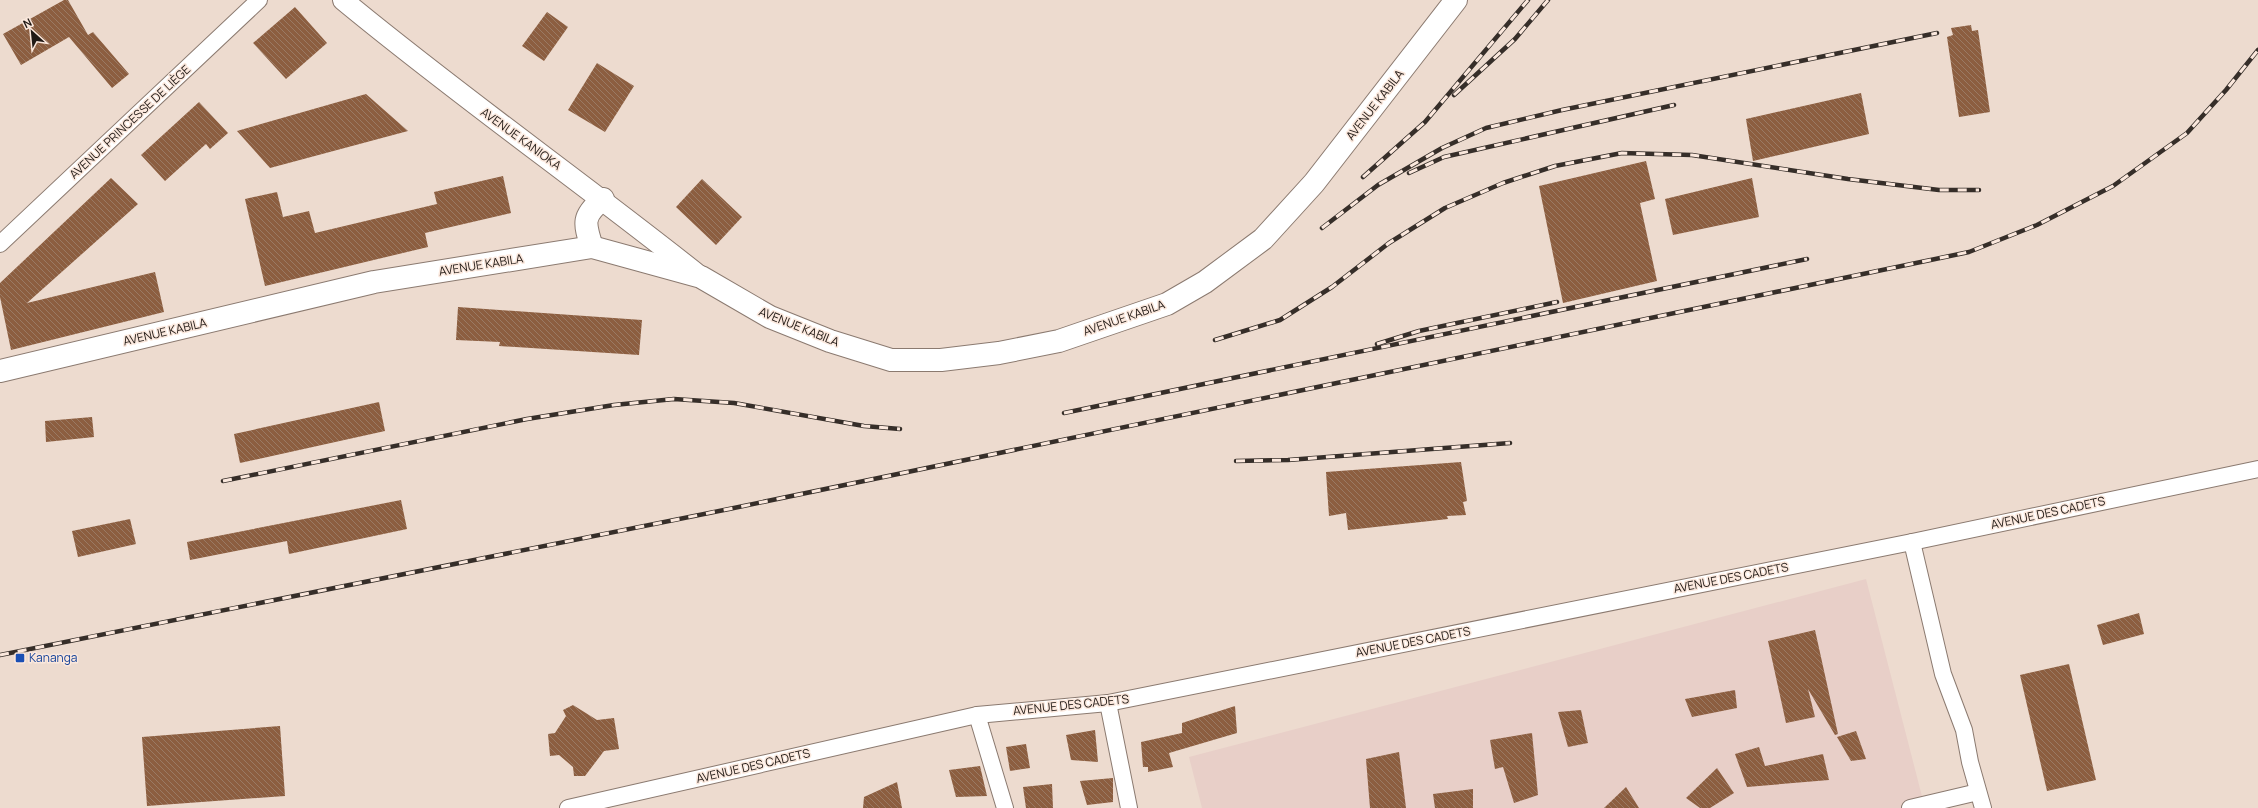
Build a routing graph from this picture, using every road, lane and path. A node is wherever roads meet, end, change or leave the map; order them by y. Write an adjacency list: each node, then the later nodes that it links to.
1 (259, 0): 5 (street, AVENUE PRINCESSE DE LIÈGE)
2 (343, 0): 4 (street, AVENUE KANIOKA)
3 (1456, 0): 7 (highway, AVENUE KABILA)
4 (603, 199): 6 (highway); 7 (street, AVENUE KANIOKA)
5 (0, 244)
6 (592, 246): 7 (highway, AVENUE KABILA); 8 (highway, AVENUE KABILA)
7 (701, 277)
8 (0, 370)
9 (2258, 469): 10 (street, AVENUE DES CADETS)
10 (1912, 542): 11 (street, AVENUE DES CADETS); 13 (street)
11 (1108, 703): 12 (street, AVENUE DES CADETS); 16 (street)
12 (977, 715): 14 (street, AVENUE DES CADETS); 15 (street)
13 (1978, 792): 17 (street); 18 (street)
14 (568, 808)
15 (1005, 808)
16 (1129, 808)
17 (1910, 808)
18 (1983, 808)

